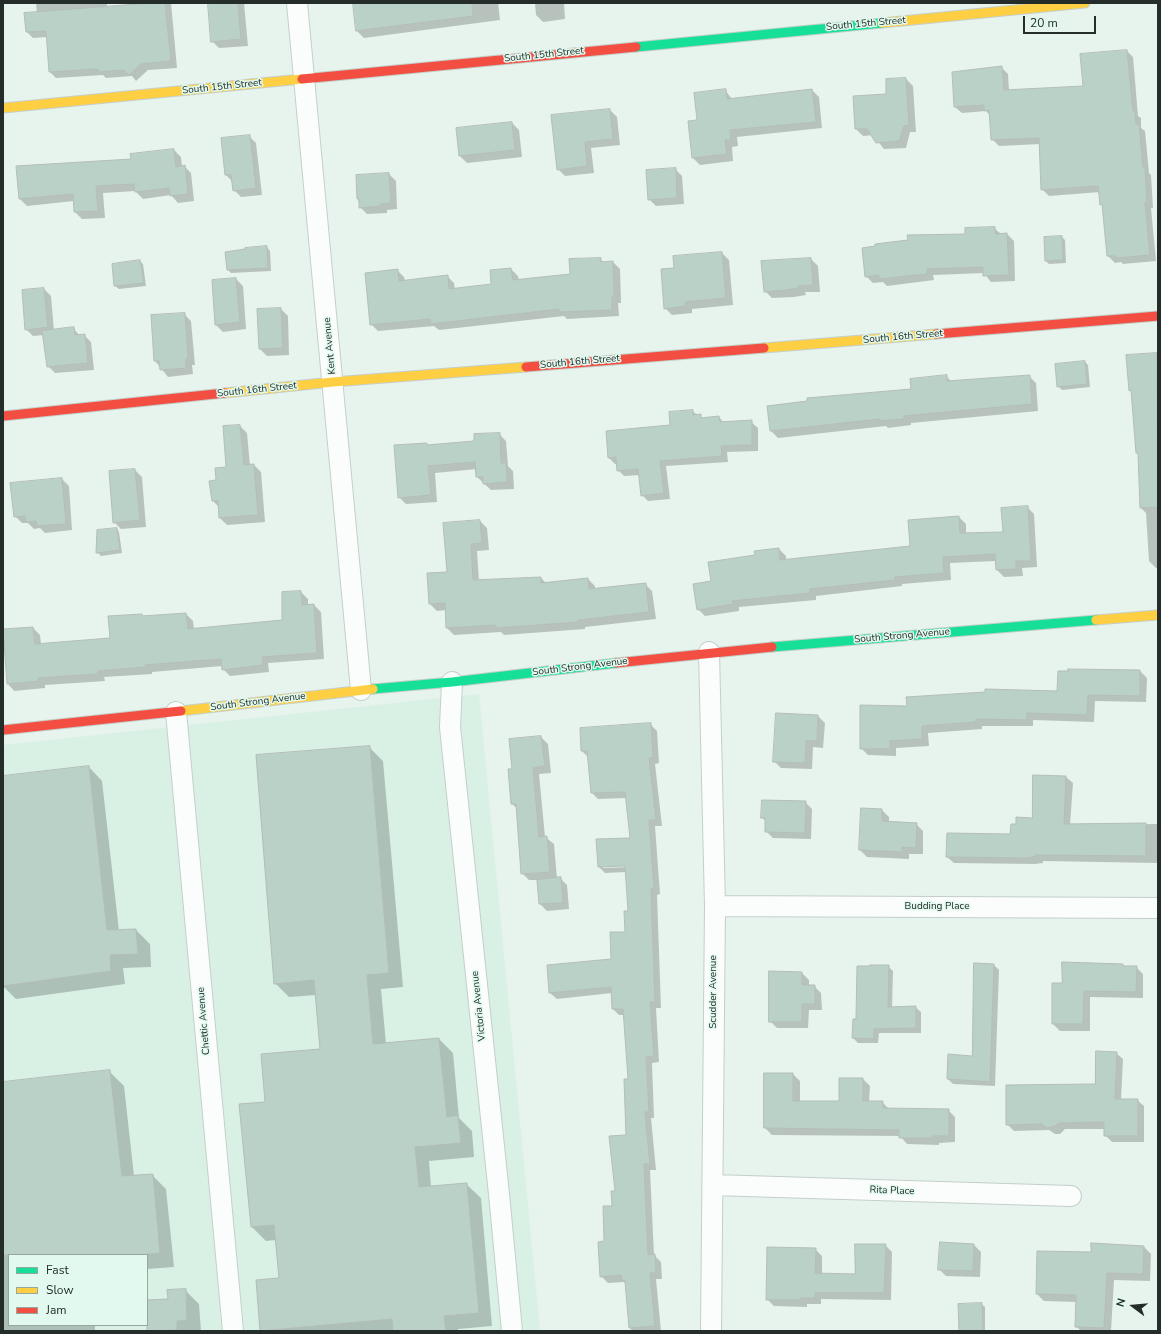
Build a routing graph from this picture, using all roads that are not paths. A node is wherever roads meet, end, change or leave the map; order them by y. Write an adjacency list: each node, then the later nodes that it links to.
1 (297, 3): 3 (street, Kent Avenue)
2 (1085, 3): 3 (street, South 15th Street)
3 (305, 79): 4 (street, South 15th Street); 6 (street, Kent Avenue)
4 (3, 108)
5 (1158, 316): 6 (street, South 16th Street)
6 (333, 382): 7 (street, South 16th Street); 11 (street, Kent Avenue)
7 (3, 416)
8 (1158, 615): 9 (street, South Strong Avenue)
9 (709, 652): 10 (street, South Strong Avenue); 14 (street, Scudder Avenue)
10 (452, 682): 11 (street, South Strong Avenue); 19 (street, Victoria Avenue)
11 (361, 690): 12 (street, South Strong Avenue)
12 (176, 712): 13 (street, South Strong Avenue); 18 (street, Chettic Avenue)
13 (3, 730)
14 (715, 906): 15 (street, Budding Place); 16 (street, Scudder Avenue)
15 (1158, 908)
16 (713, 1185): 17 (street, Rita Place); 20 (street, Scudder Avenue)
17 (1071, 1196)
18 (233, 1331)
19 (512, 1331)
20 (711, 1331)

